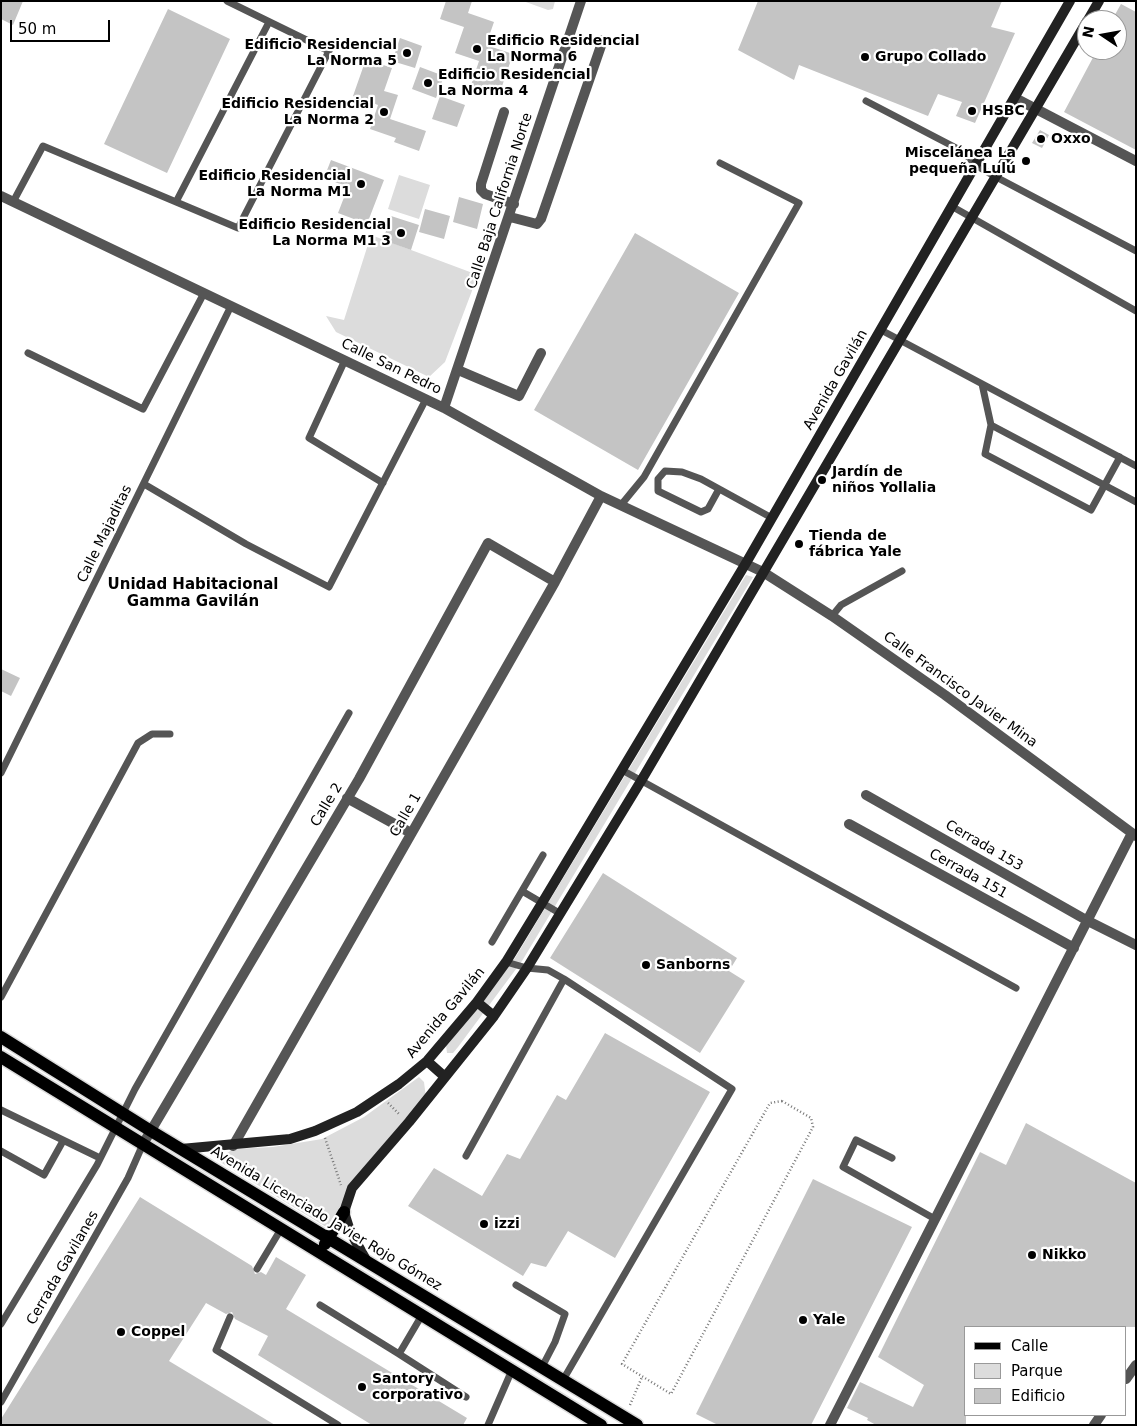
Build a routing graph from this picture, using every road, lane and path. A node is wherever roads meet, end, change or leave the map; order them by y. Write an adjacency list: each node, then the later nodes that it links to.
1 (227, 1): 4 (lane)
2 (581, 1): 18 (street, Calle Baja California Norte)
3 (1070, 1): 7 (main road, Avenida Gavilán)
4 (269, 22): 17 (lane); 17 (lane)
5 (1077, 38): 9 (main road)
6 (603, 40): 20 (street)
7 (1015, 98): 9 (street); 13 (main road, Avenida Gavilán)
8 (866, 101): 13 (lane)
9 (1036, 109): 11 (street); 14 (main road)
10 (504, 112): 18 (street)
11 (1136, 161)
12 (720, 164): 44 (lane)
13 (977, 166): 14 (lane); 19 (main road, Avenida Gavilán)
14 (996, 177): 21 (main road); 22 (lane)
15 (1, 196): 16 (street, Calle San Pedro)
16 (14, 202): 17 (lane); 23 (street, Calle San Pedro)
17 (176, 202)
18 (514, 204): 20 (street, Calle Baja California Norte)
19 (952, 207): 21 (lane); 26 (main road, Avenida Gavilán)
20 (510, 217): 31 (street, Calle Baja California Norte)
21 (972, 218): 25 (lane); 27 (main road)
22 (1136, 251)
23 (204, 293): 24 (street, Calle San Pedro); 28 (lane)
24 (231, 306): 30 (street, Calle San Pedro); 39 (lane, Calle Majaditas)
25 (1136, 311)
26 (881, 330): 27 (lane); 45 (main road, Avenida Gavilán)
27 (900, 340): 32 (lane); 48 (main road)
28 (28, 353)
29 (542, 353): 31 (street)
30 (345, 360): 33 (street, Calle San Pedro); 38 (lane)
31 (458, 370): 34 (street, Calle Baja California Norte)
32 (982, 384): 35 (lane); 36 (lane)
33 (426, 399): 34 (street, Calle San Pedro); 38 (lane)
34 (444, 408): 42 (street, Calle San Pedro)
35 (990, 425): 40 (lane); 40 (lane)
36 (1120, 458): 37 (lane); 40 (lane)
37 (1136, 466)
38 (383, 483): 39 (lane)
39 (144, 484): 54 (lane, Calle Majaditas)
40 (1105, 486): 43 (lane)
41 (719, 489): 41 (lane); 45 (lane)
42 (602, 496): 44 (street, Calle San Pedro); 49 (street, Calle 1)
43 (1136, 502)
44 (621, 505): 46 (street, Calle San Pedro)
45 (772, 518): 46 (main road, Avenida Gavilán)
46 (746, 563): 48 (street, Calle San Pedro); 53 (main road, Avenida Gavilán)
47 (902, 571): 50 (lane)
48 (763, 572): 50 (street, Calle Francisco Javier Mina); 55 (main road)
49 (555, 582): 57 (street, Calle 2); 59 (street, Calle 1)
50 (832, 616): 60 (street, Calle Francisco Javier Mina)
51 (349, 713): 82 (lane)
52 (170, 734): 73 (lane)
53 (622, 770): 55 (lane); 63 (main road, Avenida Gavilán)
54 (1, 773)
55 (641, 781): 64 (main road); 72 (lane)
56 (866, 795): 65 (street, Cerrada 153)
57 (347, 798): 59 (street); 86 (street, Calle 2)
58 (849, 824): 68 (street, Cerrada 151)
59 (411, 834): 89 (street, Calle 1)
60 (1134, 835): 65 (street)
61 (543, 855): 62 (lane)
62 (522, 891): 63 (lane); 66 (lane)
63 (542, 903): 64 (lane); 69 (main road, Avenida Gavilán)
64 (561, 914): 70 (main road)
65 (1088, 921): 67 (street, Cerrada 153); 68 (street)
66 (492, 942)
67 (1136, 945)
68 (1074, 948): 98 (street)
69 (506, 962): 70 (lane); 74 (main road, Avenida Gavilán)
70 (527, 968): 71 (lane); 75 (main road)
71 (564, 979): 92 (lane); 115 (lane)
72 (1016, 988)
73 (1, 997)
74 (477, 1002): 75 (main road); 78 (main road, Avenida Gavilán)
75 (494, 1016): 79 (main road)
76 (1, 1038): 82 (main road, Avenida Licenciado Javier Rojo Gómez)
77 (1, 1057): 84 (main road)
78 (427, 1061): 79 (main road); 80 (main road, Avenida Gavilán)
79 (445, 1077): 83 (main road)
80 (381, 1097): 83 (path); 85 (main road, Avenida Gavilán)
81 (1, 1110): 87 (lane)
82 (123, 1114): 84 (lane); 86 (main road, Avenida Licenciado Javier Rojo Gómez)
83 (409, 1122): 97 (main road)
84 (116, 1128): 88 (main road); 93 (lane)
85 (322, 1129): 89 (main road, Avenida Gavilán); 97 (path)
86 (151, 1131): 88 (street, Calle 2); 90 (main road, Avenida Licenciado Javier Rojo Gómez)
87 (63, 1141): 91 (lane); 93 (lane)
88 (143, 1144): 96 (main road); 117 (lane, Cerrada Gavilanes)
89 (233, 1146): 90 (main road, Avenida Gavilán)
90 (181, 1149): 95 (main road, Avenida Licenciado Javier Rojo Gómez)
91 (1, 1152)
92 (466, 1156)
93 (100, 1158): 108 (lane)
94 (892, 1158): 98 (lane)
95 (206, 1164): 96 (main road); 100 (main road, Avenida Licenciado Javier Rojo Gómez)
96 (198, 1179): 99 (main road)
97 (345, 1206): 100 (main road); 102 (main road)
98 (935, 1219): 123 (street)
99 (281, 1229): 101 (main road); 103 (lane)
100 (329, 1238): 101 (main road); 102 (main road, Avenida Licenciado Javier Rojo Gómez)
101 (321, 1253): 106 (main road)
102 (366, 1260): 111 (main road, Avenida Licenciado Javier Rojo Gómez)
103 (257, 1270)
104 (516, 1285): 111 (lane)
105 (320, 1306): 109 (lane)
106 (422, 1315): 109 (lane); 112 (main road)
107 (230, 1317): 120 (lane)
108 (1, 1324)
109 (399, 1354): 116 (lane)
110 (1136, 1365): 114 (street)
111 (542, 1367): 115 (main road, Avenida Licenciado Javier Rojo Gómez)
112 (512, 1370): 119 (main road); 121 (lane)
113 (642, 1377): 113 (path); 118 (path)
114 (1127, 1378)
115 (563, 1380): 118 (main road, Avenida Licenciado Javier Rojo Gómez)
116 (466, 1397)
117 (1, 1402)
118 (624, 1421): 122 (main road, Avenida Licenciado Javier Rojo Gómez)
119 (594, 1423)
120 (338, 1425)
121 (488, 1425)
122 (637, 1425)
123 (830, 1425)

